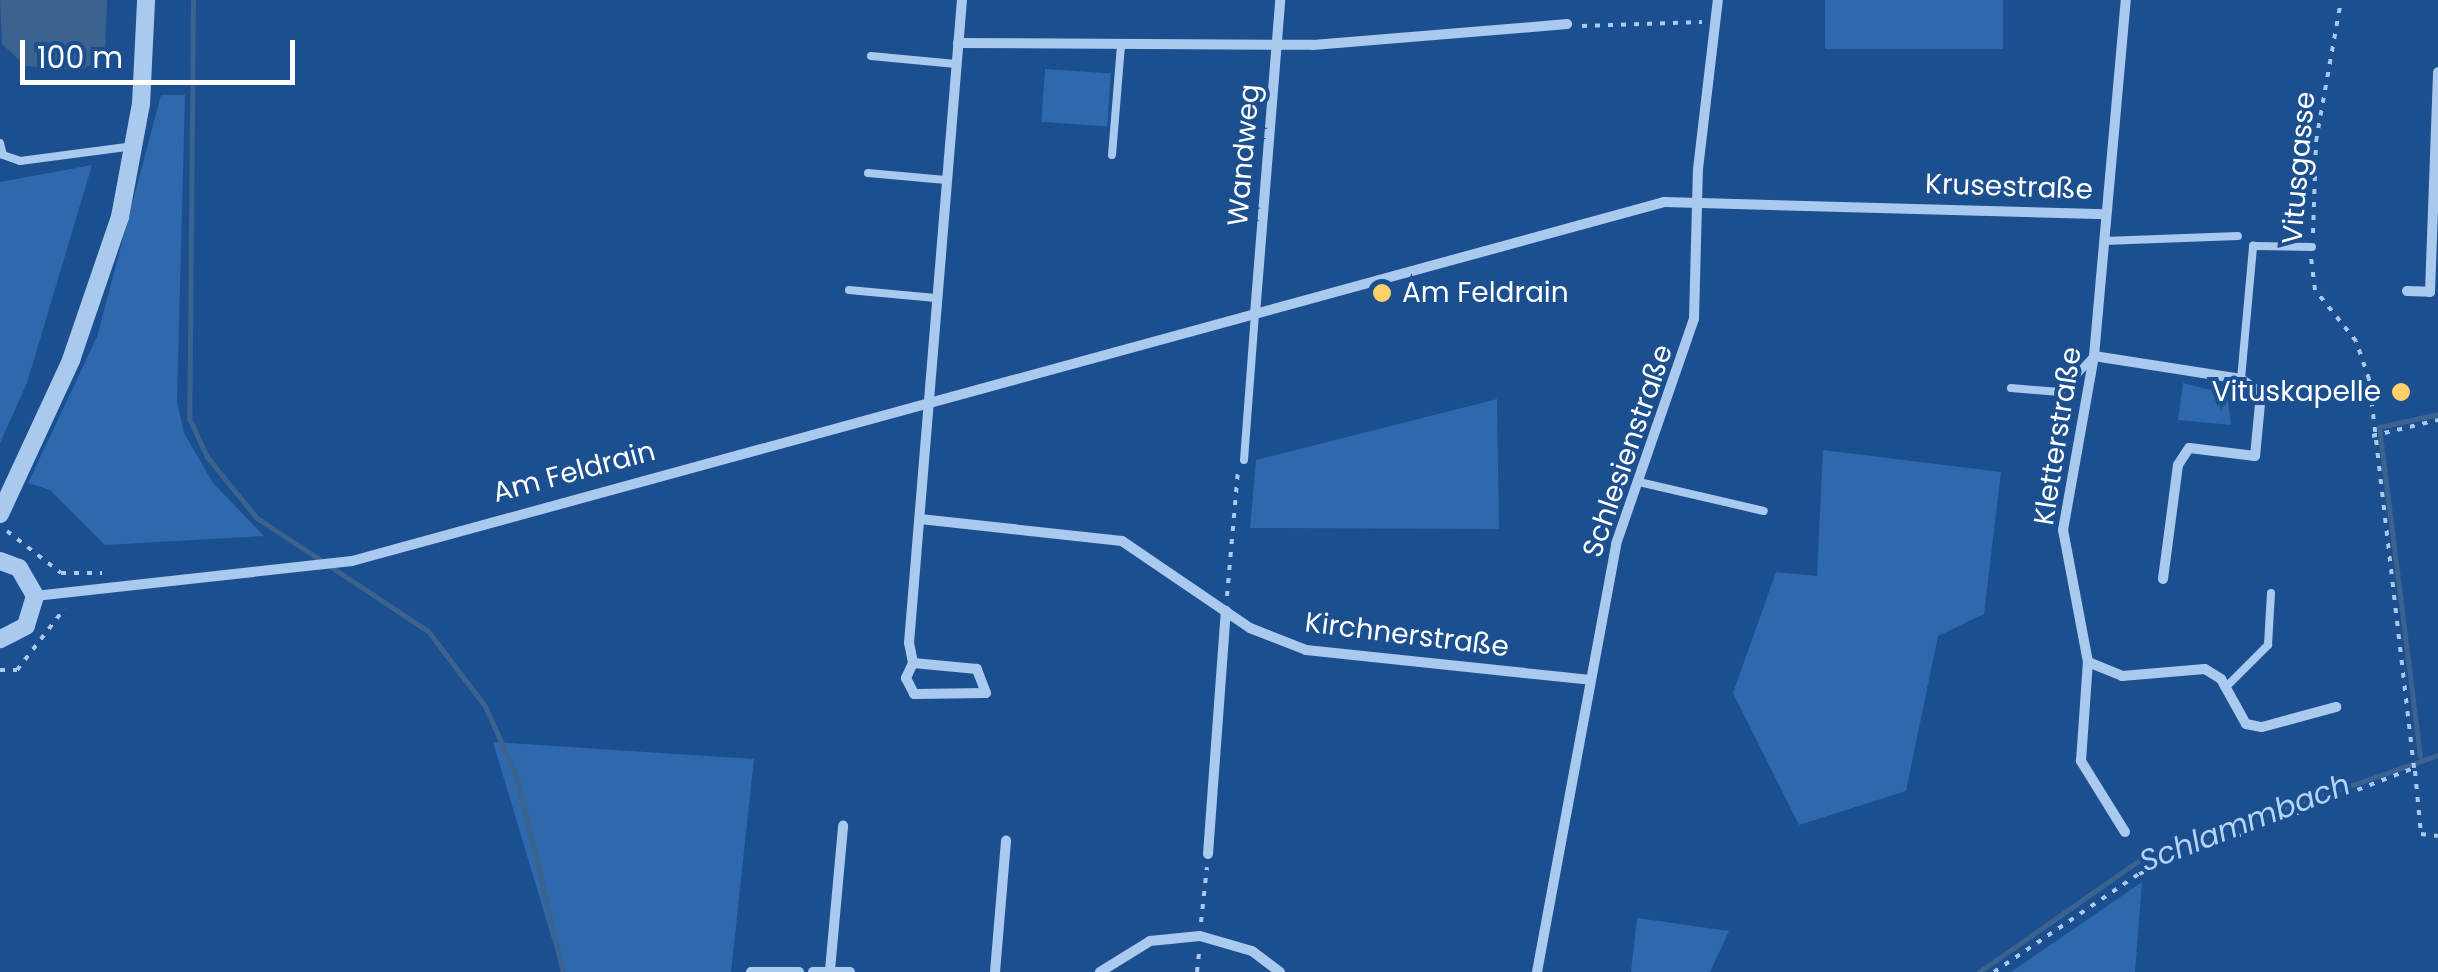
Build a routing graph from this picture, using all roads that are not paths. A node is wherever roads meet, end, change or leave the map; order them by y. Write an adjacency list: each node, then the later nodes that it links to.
1 (146, 0): 14 (street)
2 (962, 0): 7 (street)
3 (1280, 0): 9 (street, Wandweg)
4 (1718, 0): 18 (street, Schlesienstraße)
5 (2126, 0): 19 (street, Krusestraße)
6 (1567, 24): 9 (street)
7 (958, 43): 8 (street); 11 (street)
8 (1121, 45): 9 (street); 15 (lane)
9 (1277, 46): 26 (street, Wandweg)
10 (871, 56): 11 (lane)
11 (956, 64): 17 (street)
12 (2438, 72): 24 (street)
13 (0, 144): 14 (lane)
14 (134, 146): 34 (street)
15 (1112, 155)
16 (868, 173): 17 (lane)
17 (946, 180): 25 (street)
18 (1698, 198): 19 (street, Krusestraße); 26 (street, Am Feldrain); 32 (street, Schlesienstraße)
19 (2106, 214): 21 (street, Kletterstraße)
20 (2238, 236): 21 (lane, Krusestraße)
21 (2104, 240): 27 (street, Kletterstraße)
22 (2312, 246): 28 (lane)
23 (849, 290): 25 (lane)
24 (2408, 292)
25 (936, 298): 30 (street)
26 (1254, 314): 30 (street, Am Feldrain); 31 (lane)
27 (2094, 356): 28 (street); 29 (lane); 43 (street, Kletterstraße)
28 (2241, 379): 37 (street)
29 (2011, 388)
30 (928, 404): 35 (street); 39 (street, Am Feldrain)
31 (1244, 460)
32 (1639, 482): 33 (lane); 44 (street, Schlesienstraße)
33 (1764, 511)
34 (0, 514)
35 (920, 519): 40 (street, Kirchnerstraße); 42 (street)
36 (0, 562): 39 (street)
37 (2163, 579)
38 (2271, 593): 45 (lane)
39 (36, 596): 41 (street)
40 (1226, 611): 44 (street, Kirchnerstraße); 50 (street)
41 (0, 639)
42 (913, 662): 42 (street)
43 (2088, 662): 45 (street); 48 (street, Kletterstraße)
44 (1590, 680): 59 (street, Schlesienstraße)
45 (2225, 688): 46 (street)
46 (2336, 706)
47 (843, 826): 51 (street)
48 (2126, 832)
49 (1006, 840): 56 (street)
50 (1208, 854)
51 (830, 970): 54 (street); 55 (street)
52 (751, 972): 53 (street)
53 (799, 972)
54 (813, 972)
55 (850, 972)
56 (995, 972)
57 (1100, 972): 58 (street)
58 (1280, 972)
59 (1537, 972)

